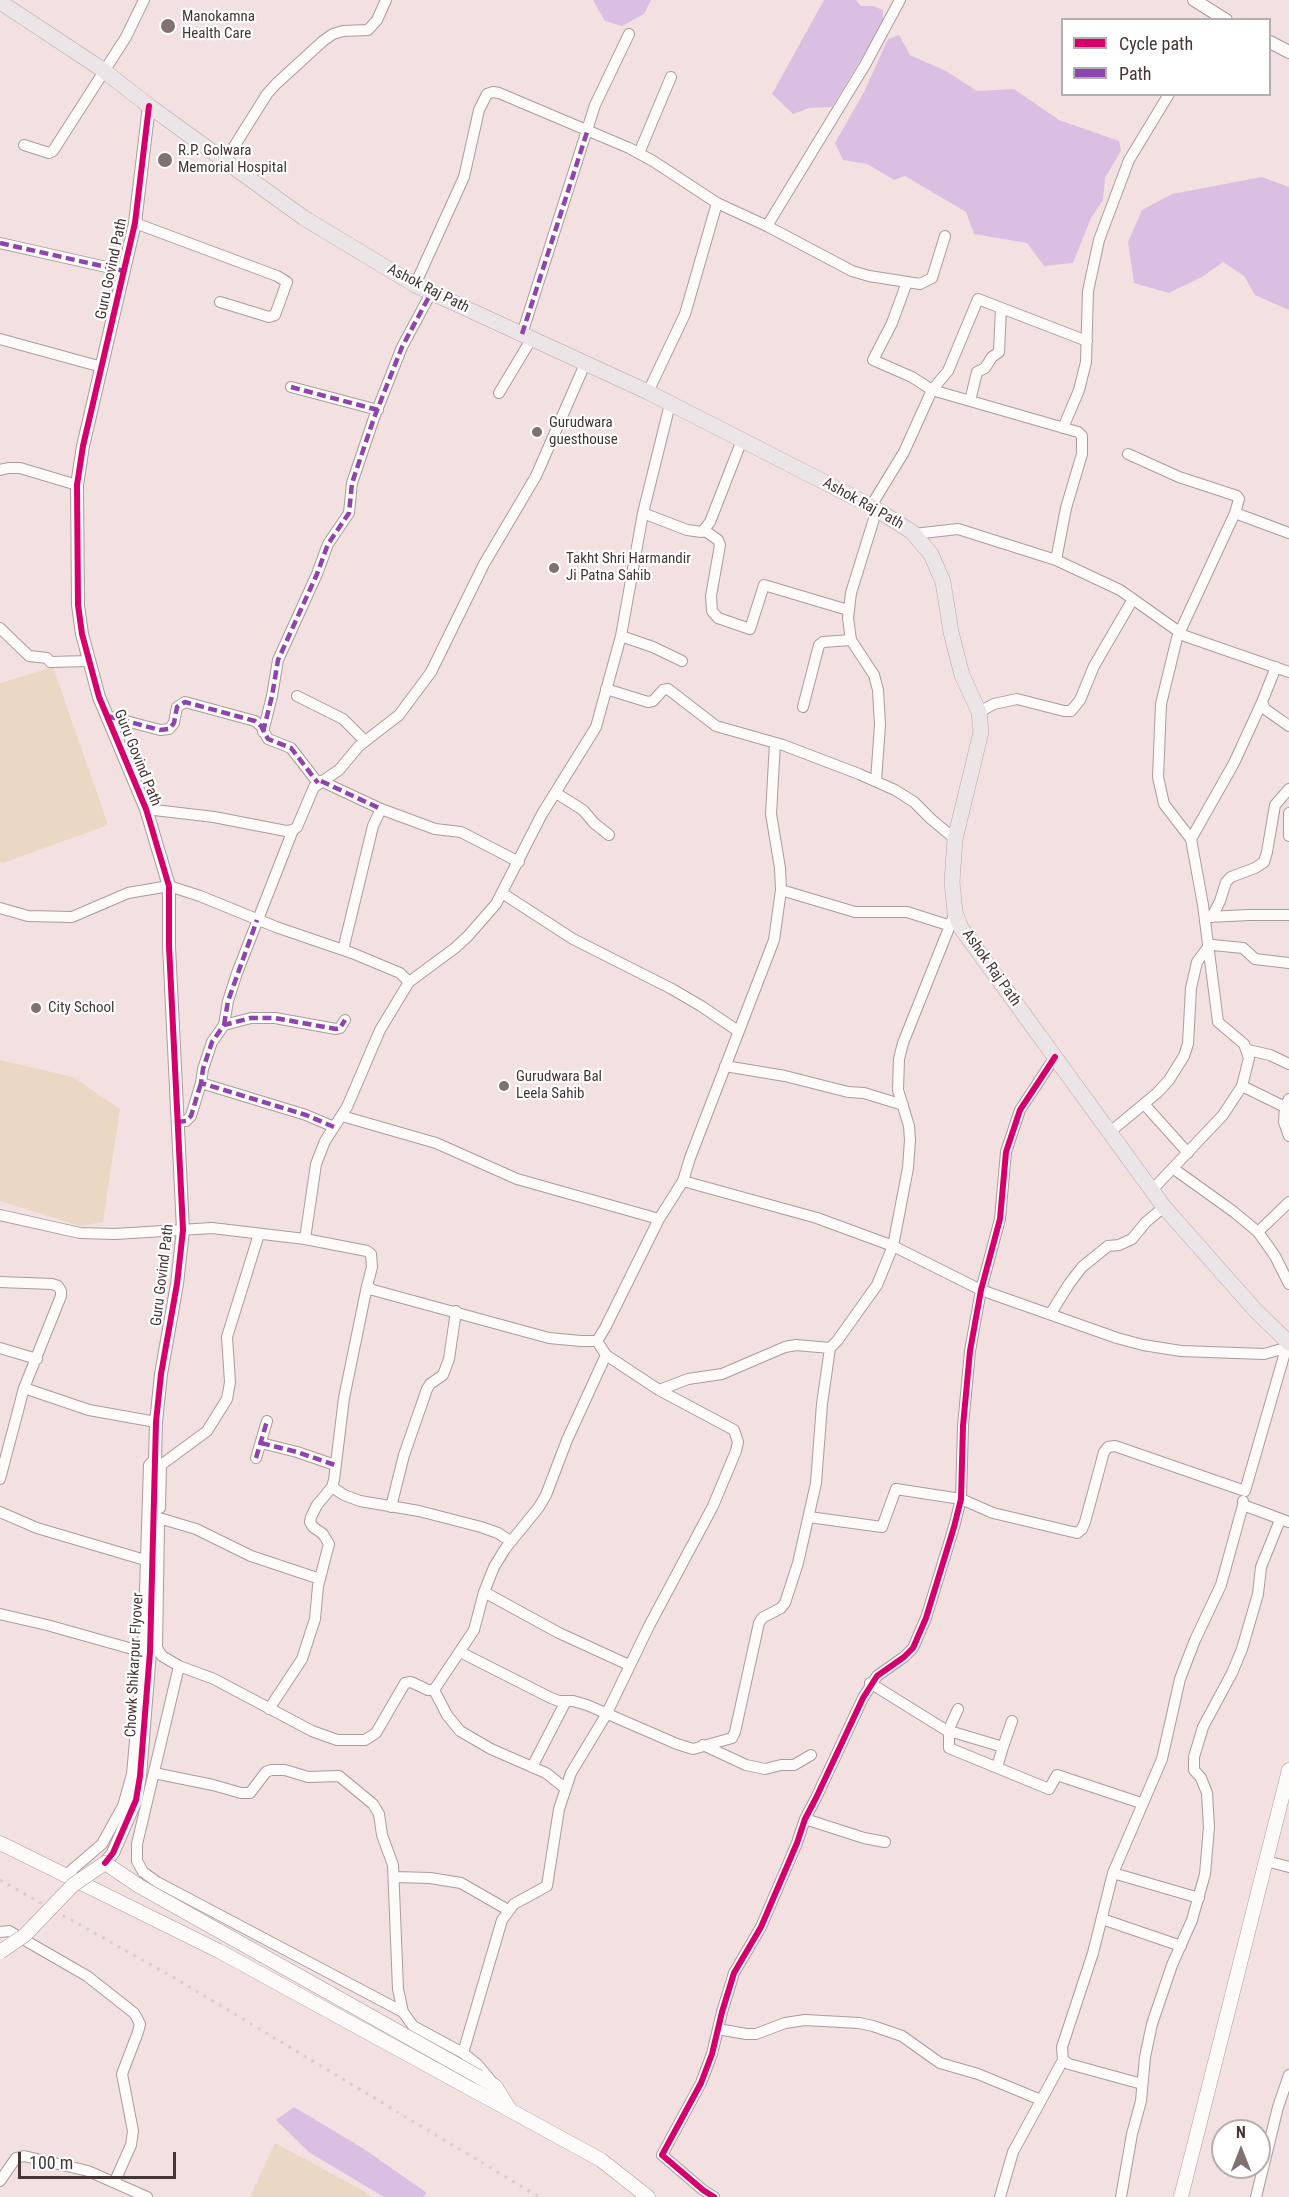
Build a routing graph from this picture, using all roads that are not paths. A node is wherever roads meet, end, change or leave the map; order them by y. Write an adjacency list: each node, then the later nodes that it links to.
1 (144, 0): 10 (street)
2 (386, 0): 17 (street)
3 (900, 0): 20 (street)
4 (1194, 0): 6 (street)
5 (0, 2): 10 (main road, Ashok Raj Path)
6 (1221, 18)
7 (629, 34): 14 (street)
8 (1271, 43): 9 (street)
9 (1289, 52)
10 (103, 70): 13 (main road, Ashok Raj Path); 15 (street)
11 (672, 77): 16 (street)
12 (1168, 96): 31 (street)
13 (149, 106): 17 (main road, Ashok Raj Path); 19 (street, Guru Govind Path)
14 (588, 129): 16 (street); 25 (street); 29 (street)
15 (24, 145)
16 (639, 153): 18 (street)
17 (225, 161): 25 (main road, Ashok Raj Path)
18 (717, 203): 20 (street); 36 (street)
19 (135, 223): 23 (street, Guru Govind Path); 27 (street)
20 (767, 226): 24 (street)
21 (945, 236): 24 (street)
22 (0, 243): 23 (street)
23 (124, 271): 33 (street, Guru Govind Path)
24 (907, 282): 35 (street)
25 (415, 285): 26 (main road, Ashok Raj Path)
26 (430, 293): 29 (main road, Ashok Raj Path); 40 (street)
27 (220, 302)
28 (1001, 308): 31 (street); 35 (street); 38 (street)
29 (527, 336): 32 (main road, Ashok Raj Path); 37 (street)
30 (0, 339): 33 (street)
31 (1087, 341): 41 (street)
32 (585, 364): 36 (main road, Ashok Raj Path); 71 (street)
33 (102, 367): 45 (street, Guru Govind Path)
34 (291, 387): 40 (street)
35 (933, 390): 38 (street); 46 (street)
36 (648, 392): 39 (main road, Ashok Raj Path)
37 (500, 393)
38 (970, 401): 41 (street)
39 (670, 404): 42 (main road, Ashok Raj Path); 47 (street)
40 (378, 410): 70 (street)
41 (1063, 428): 52 (street)
42 (742, 440): 46 (main road, Ashok Raj Path); 49 (street)
43 (1128, 454): 48 (street)
44 (0, 470): 45 (street)
45 (77, 485): 59 (street, Guru Govind Path)
46 (874, 508): 51 (main road, Ashok Raj Path); 54 (street)
47 (643, 513): 49 (street); 57 (street)
48 (1235, 513): 50 (street); 56 (street)
49 (704, 530): 54 (street)
50 (1289, 533)
51 (914, 534): 52 (street); 67 (main road, Ashok Raj Path)
52 (1056, 560): 53 (street)
53 (1133, 599): 56 (street); 67 (street)
54 (848, 610): 58 (street)
55 (0, 628): 59 (street)
56 (1179, 633): 61 (street); 84 (street)
57 (621, 636): 60 (street); 63 (street)
58 (851, 640): 66 (street); 73 (street)
59 (89, 661): 68 (street, Guru Govind Path)
60 (682, 661)
61 (1276, 668): 62 (street); 65 (street)
62 (1289, 672)
63 (606, 689): 72 (street); 76 (street)
64 (297, 696): 71 (street)
65 (1262, 702): 69 (street); 84 (street)
66 (802, 707)
67 (980, 712): 83 (main road, Ashok Raj Path)
68 (107, 716): 70 (street); 78 (street, Guru Govind Path)
69 (1289, 726)
70 (263, 732): 74 (street)
71 (365, 741): 74 (street)
72 (775, 743): 73 (street); 87 (street)
73 (876, 781): 83 (street)
74 (319, 782): 77 (street); 80 (street)
75 (1289, 789): 91 (street)
76 (556, 793): 81 (street); 85 (street)
77 (381, 808): 85 (street); 95 (street)
78 (146, 809): 80 (street); 86 (street, Guru Govind Path)
79 (1289, 813): 82 (street)
80 (292, 830): 93 (street)
81 (609, 835)
82 (1289, 836)
83 (955, 839): 92 (main road, Ashok Raj Path)
84 (1191, 839): 91 (street)
85 (519, 862): 88 (street)
86 (169, 886): 89 (street); 93 (street); 111 (street, Guru Govind Path)
87 (781, 890): 92 (street); 100 (street)
88 (502, 893): 97 (street); 100 (street)
89 (0, 908)
90 (1289, 915): 91 (street)
91 (1208, 917): 94 (street)
92 (953, 919): 102 (main road, Ashok Raj Path); 109 (street)
93 (257, 920): 95 (street); 99 (street)
94 (1208, 947): 96 (street); 101 (street); 108 (street)
95 (344, 950): 97 (street)
96 (1289, 963)
97 (409, 982): 110 (street)
98 (345, 1020): 99 (street)
99 (224, 1025): 105 (street)
100 (738, 1031): 104 (street)
101 (1248, 1050): 103 (street); 106 (street)
102 (1055, 1057): 113 (main road, Ashok Raj Path); 131 (street)
103 (1289, 1064)
104 (725, 1066): 109 (street); 117 (street)
105 (201, 1083): 111 (street); 112 (street)
106 (1242, 1086): 107 (street); 115 (street)
107 (1287, 1103): 114 (street)
108 (1144, 1104): 113 (street); 115 (street)
109 (903, 1105): 127 (street)
110 (342, 1116): 112 (street); 122 (street)
111 (177, 1122): 123 (street, Guru Govind Path)
112 (334, 1127): 126 (street)
113 (1110, 1132): 118 (main road, Ashok Raj Path)
114 (1289, 1136)
115 (1188, 1153): 116 (street)
116 (1174, 1168): 118 (street); 124 (street)
117 (684, 1181): 122 (street); 127 (street)
118 (1152, 1190): 120 (main road, Ashok Raj Path)
119 (1289, 1202): 124 (street)
120 (1164, 1207): 133 (street); 135 (main road, Ashok Raj Path)
121 (0, 1215): 123 (street)
122 (659, 1219): 134 (street)
123 (183, 1230): 125 (street); 143 (street, Guru Govind Path)
124 (1258, 1232): 129 (street)
125 (259, 1234): 126 (street); 146 (street)
126 (305, 1239): 130 (street)
127 (893, 1246): 131 (street); 137 (street)
128 (0, 1282): 139 (street)
129 (1289, 1284)
130 (367, 1286): 132 (street); 147 (street)
131 (981, 1290): 133 (street); 151 (street)
132 (456, 1311): 134 (street); 153 (street)
133 (1051, 1313): 135 (street)
134 (597, 1341): 138 (street)
135 (1288, 1343): 150 (street)
136 (0, 1348): 139 (street)
137 (830, 1348): 141 (street); 155 (street)
138 (606, 1355): 141 (street); 158 (street)
139 (37, 1359): 140 (street)
140 (24, 1388): 143 (street); 148 (street)
141 (659, 1390): 165 (street)
142 (267, 1421): 144 (street)
143 (156, 1422): 146 (street, Guru Govind Path)
144 (261, 1443): 145 (street); 147 (street)
145 (256, 1458)
146 (158, 1463): 156 (street); 159 (street); 188 (street, Chowk Shikarpur Flyover)
147 (335, 1465): 149 (street)
148 (0, 1479)
149 (332, 1487): 153 (street); 160 (street)
150 (1245, 1491): 151 (street); 152 (street)
151 (961, 1499): 155 (street); 167 (street)
152 (1243, 1505): 157 (street); 183 (street)
153 (391, 1507): 158 (street)
154 (0, 1512): 159 (street)
155 (809, 1517): 175 (street)
156 (159, 1518): 160 (street); 166 (street)
157 (1284, 1521): 193 (street)
158 (510, 1540): 161 (street)
159 (145, 1560): 163 (street)
160 (320, 1579): 170 (street)
161 (484, 1593): 164 (street); 165 (street)
162 (0, 1614): 163 (street)
163 (143, 1652): 191 (street)
164 (460, 1652): 168 (street); 169 (street)
165 (629, 1665): 172 (street)
166 (179, 1666): 170 (street); 181 (street)
167 (870, 1683): 174 (street); 184 (street)
168 (434, 1690): 170 (street); 178 (street)
169 (566, 1701): 172 (street); 178 (street)
170 (269, 1709)
171 (958, 1709): 174 (street)
172 (606, 1714): 175 (street); 182 (street)
173 (1012, 1721): 176 (street)
174 (947, 1730): 176 (street); 179 (street)
175 (703, 1745): 177 (street)
176 (1002, 1747): 179 (street)
177 (811, 1755)
178 (532, 1767): 182 (street)
179 (997, 1767): 183 (street)
180 (1289, 1770): 187 (main road)
181 (154, 1773): 192 (street); 199 (street)
182 (565, 1788): 194 (street)
183 (1141, 1803): 190 (street)
184 (805, 1819): 185 (street); 200 (street)
185 (885, 1842)
186 (0, 1843): 191 (main road)
187 (1266, 1861): 189 (street); 215 (main road)
188 (105, 1863): 198 (main road, Chowk Shikarpur Flyover, bridge); 205 (main road, bridge)
189 (1289, 1867)
190 (1113, 1873): 193 (street); 195 (street)
191 (66, 1875): 207 (main road)
192 (395, 1877): 194 (street); 199 (street)
193 (1199, 1898): 197 (street)
194 (508, 1910): 201 (street)
195 (1102, 1919): 197 (street); 202 (street)
196 (0, 1932): 209 (street)
197 (1180, 1946): 204 (street)
198 (0, 1952)
199 (403, 2012): 201 (street)
200 (718, 2029): 206 (street); 212 (street)
201 (463, 2053): 205 (street)
202 (1063, 2060): 204 (street); 206 (street)
203 (1289, 2075): 216 (street)
204 (1142, 2084): 214 (street)
205 (495, 2086): 207 (main road)
206 (1041, 2100): 213 (street)
207 (510, 2110): 211 (main road)
208 (0, 2181): 209 (street)
209 (115, 2181): 210 (street)
210 (147, 2197)
211 (648, 2197)
212 (714, 2197)
213 (1000, 2197)
214 (1120, 2197)
215 (1180, 2197)
216 (1256, 2197)

